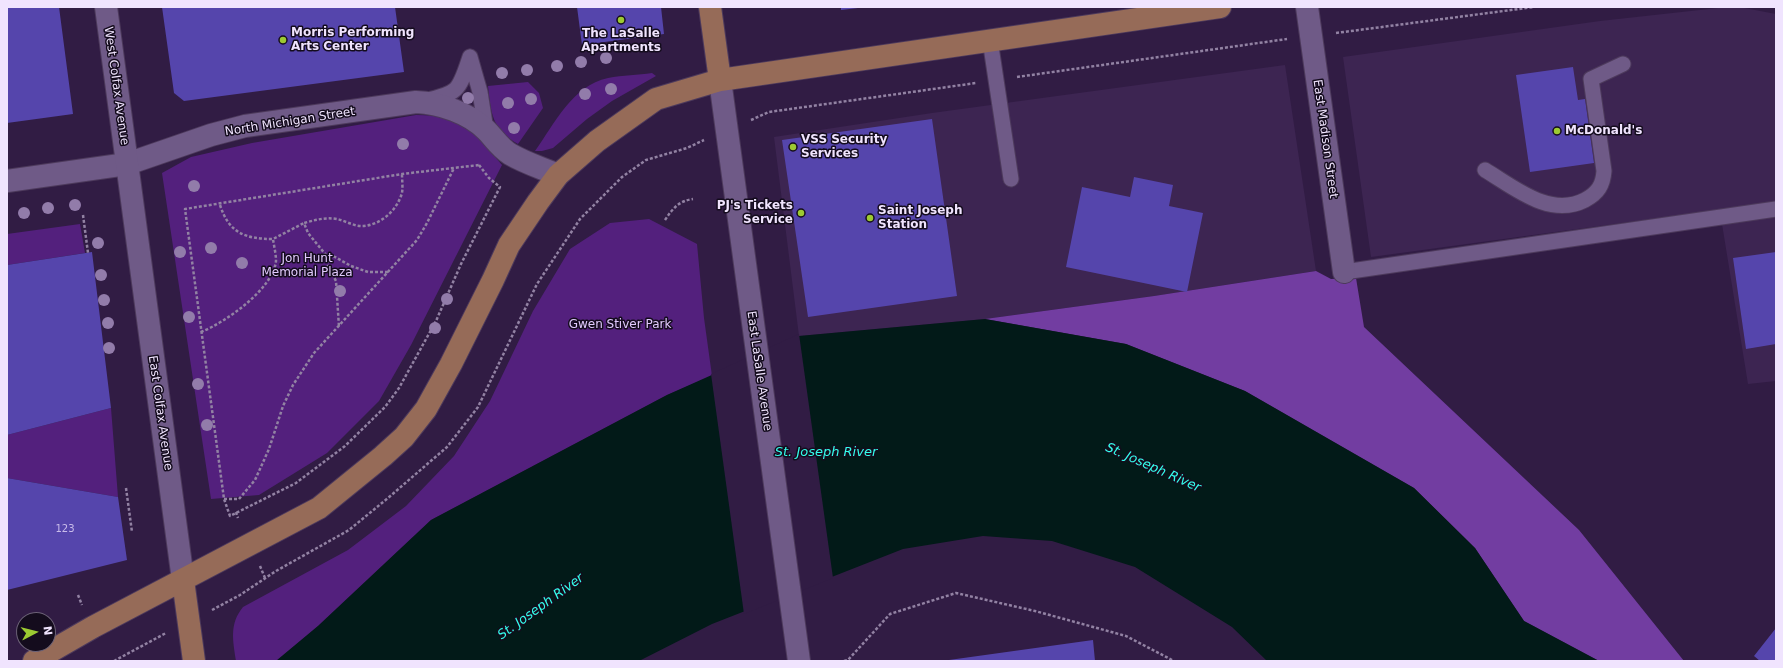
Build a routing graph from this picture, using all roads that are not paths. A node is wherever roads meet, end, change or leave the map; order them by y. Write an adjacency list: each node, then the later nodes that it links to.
1 (106, 7): 10 (street, West Colfax Avenue)
2 (710, 7): 7 (main road)
3 (1220, 7): 5 (main road)
4 (1306, 7): 16 (street, East Madison Street)
5 (990, 40): 7 (main road); 13 (lane)
6 (1623, 64): 11 (lane)
7 (720, 80): 12 (main road); 18 (street, East LaSalle Avenue)
8 (416, 102): 9 (street, North Michigan Street); 9 (lane); 10 (street, North Michigan Street)
9 (486, 130): 12 (street, North Michigan Street)
10 (127, 164): 14 (street, North Michigan Street); 17 (street, East Colfax Avenue)
11 (1485, 170)
12 (558, 175): 17 (main road)
13 (1012, 179)
14 (7, 181)
15 (1776, 209): 16 (lane)
16 (1344, 272)
17 (183, 580): 19 (main road); 20 (main road, East Colfax Avenue)
18 (798, 659)
19 (34, 661)
20 (194, 661)

